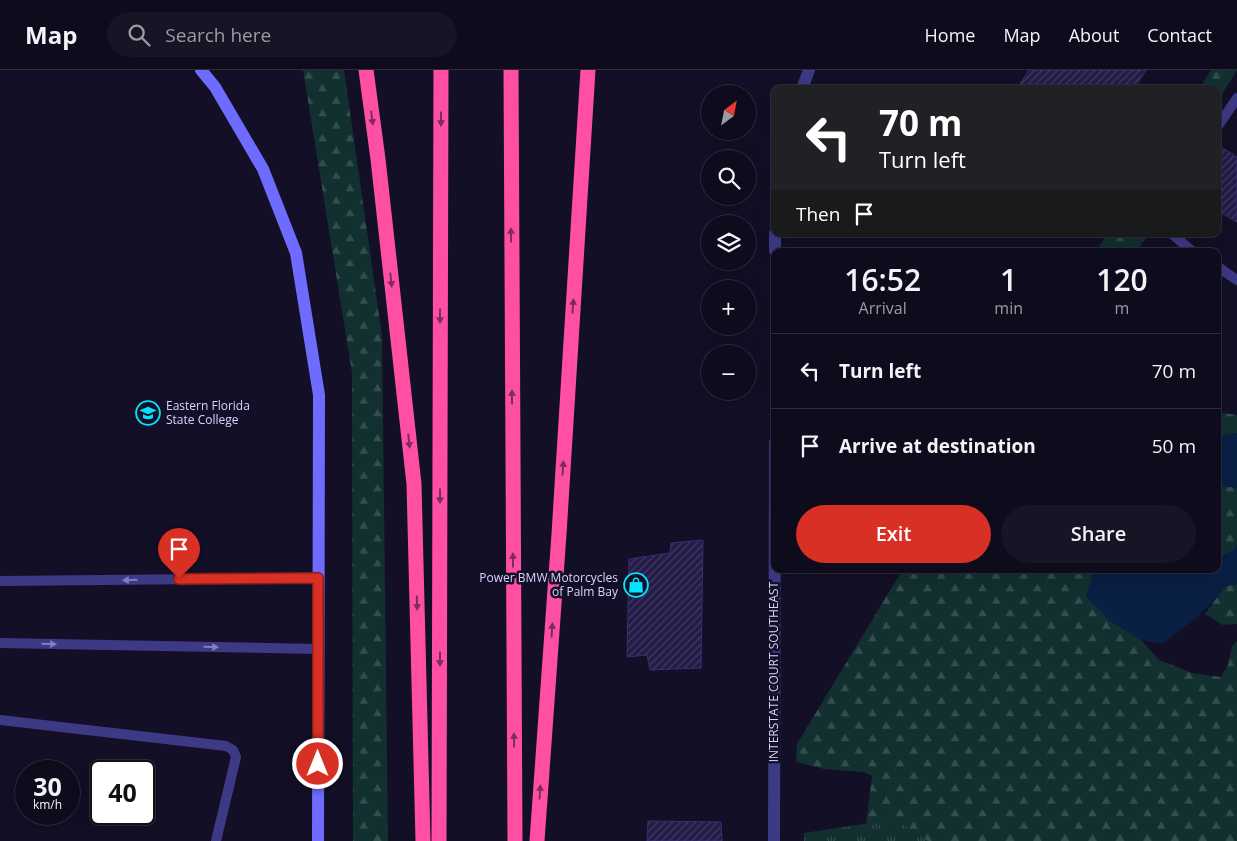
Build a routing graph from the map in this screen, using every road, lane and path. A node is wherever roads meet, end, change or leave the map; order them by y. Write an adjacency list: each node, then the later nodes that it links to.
1 (201, 70): 16 (street)
2 (366, 70): 23 (highway, one-way to 23)
3 (441, 70): 24 (highway, one-way to 24)
4 (511, 70): 25 (highway, one-way to 4)
5 (588, 70): 26 (highway, one-way to 5)
6 (808, 70): 7 (street)
7 (803, 85)
8 (1237, 98): 9 (lane)
9 (1233, 113): 10 (lane)
10 (1221, 123)
11 (1176, 237): 12 (lane)
12 (1188, 248)
13 (1221, 269): 14 (lane)
14 (1237, 280)
15 (775, 573): 27 (street, INTERSTATE COURT SOUTHEAST)
16 (318, 578): 17 (lane, one-way to 17); 19 (street)
17 (0, 581)
18 (0, 643): 19 (lane, one-way to 19)
19 (318, 649): 22 (street)
20 (0, 720): 21 (lane)
21 (216, 841)
22 (318, 841)
23 (423, 841)
24 (439, 841)
25 (515, 841)
26 (537, 841)
27 (774, 841)

